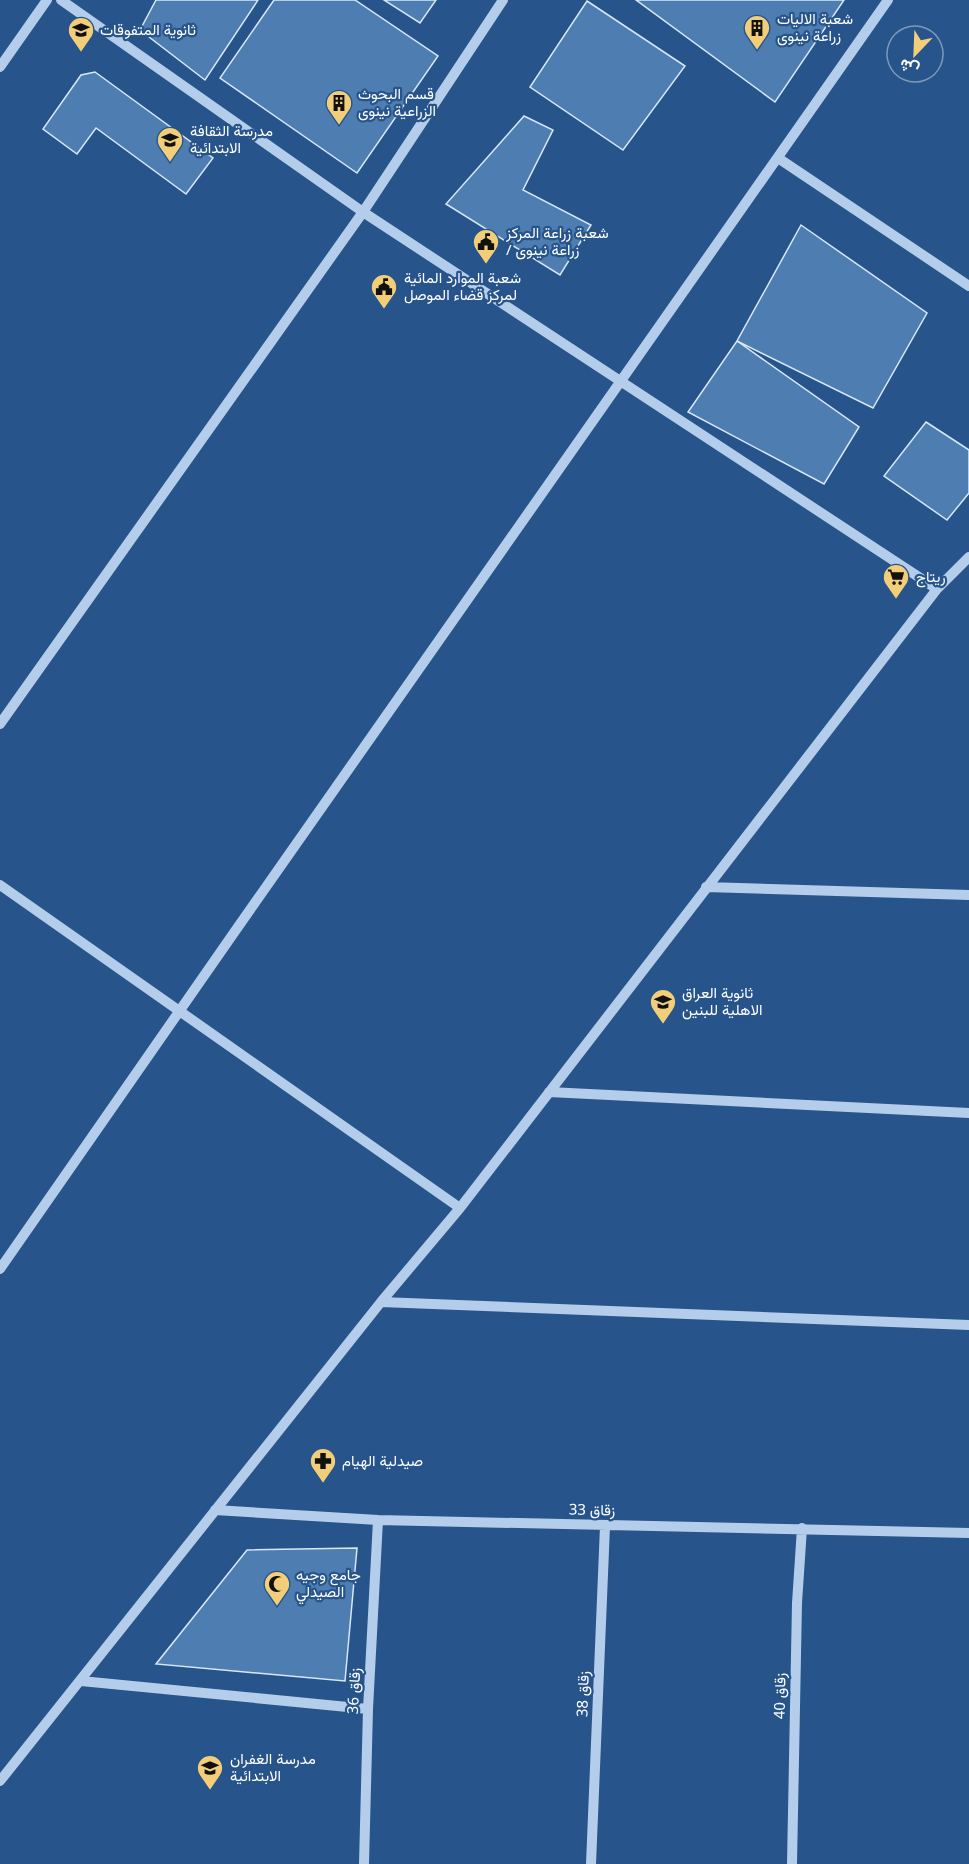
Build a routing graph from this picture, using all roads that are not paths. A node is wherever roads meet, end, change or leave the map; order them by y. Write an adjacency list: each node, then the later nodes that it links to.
1 (47, 0): 5 (street)
2 (61, 0): 7 (street)
3 (503, 0): 7 (street)
4 (888, 0): 6 (street)
5 (0, 67)
6 (778, 158): 8 (street); 9 (street)
7 (363, 212): 9 (street); 12 (street)
8 (969, 286)
9 (621, 382): 11 (street); 16 (street)
10 (969, 557): 11 (street)
11 (937, 590): 14 (street)
12 (0, 724)
13 (0, 885): 16 (street)
14 (706, 887): 15 (street); 17 (street)
15 (969, 895)
16 (179, 1009): 19 (street); 20 (street)
17 (549, 1092): 18 (street); 19 (street)
18 (969, 1113)
19 (460, 1208): 21 (street)
20 (0, 1269)
21 (381, 1302): 22 (street); 23 (street)
22 (969, 1325)
23 (215, 1510): 24 (street, زقاق 33); 28 (street)
24 (378, 1520): 25 (street, زقاق 33); 29 (street, زقاق 36)
25 (605, 1526): 26 (street, زقاق 33); 32 (street, زقاق 38)
26 (802, 1528): 27 (street, زقاق 33); 33 (street, زقاق 40)
27 (969, 1533)
28 (81, 1681): 29 (street); 30 (street)
29 (368, 1709): 31 (street, زقاق 36)
30 (0, 1780)
31 (364, 1864)
32 (591, 1864)
33 (792, 1864)

